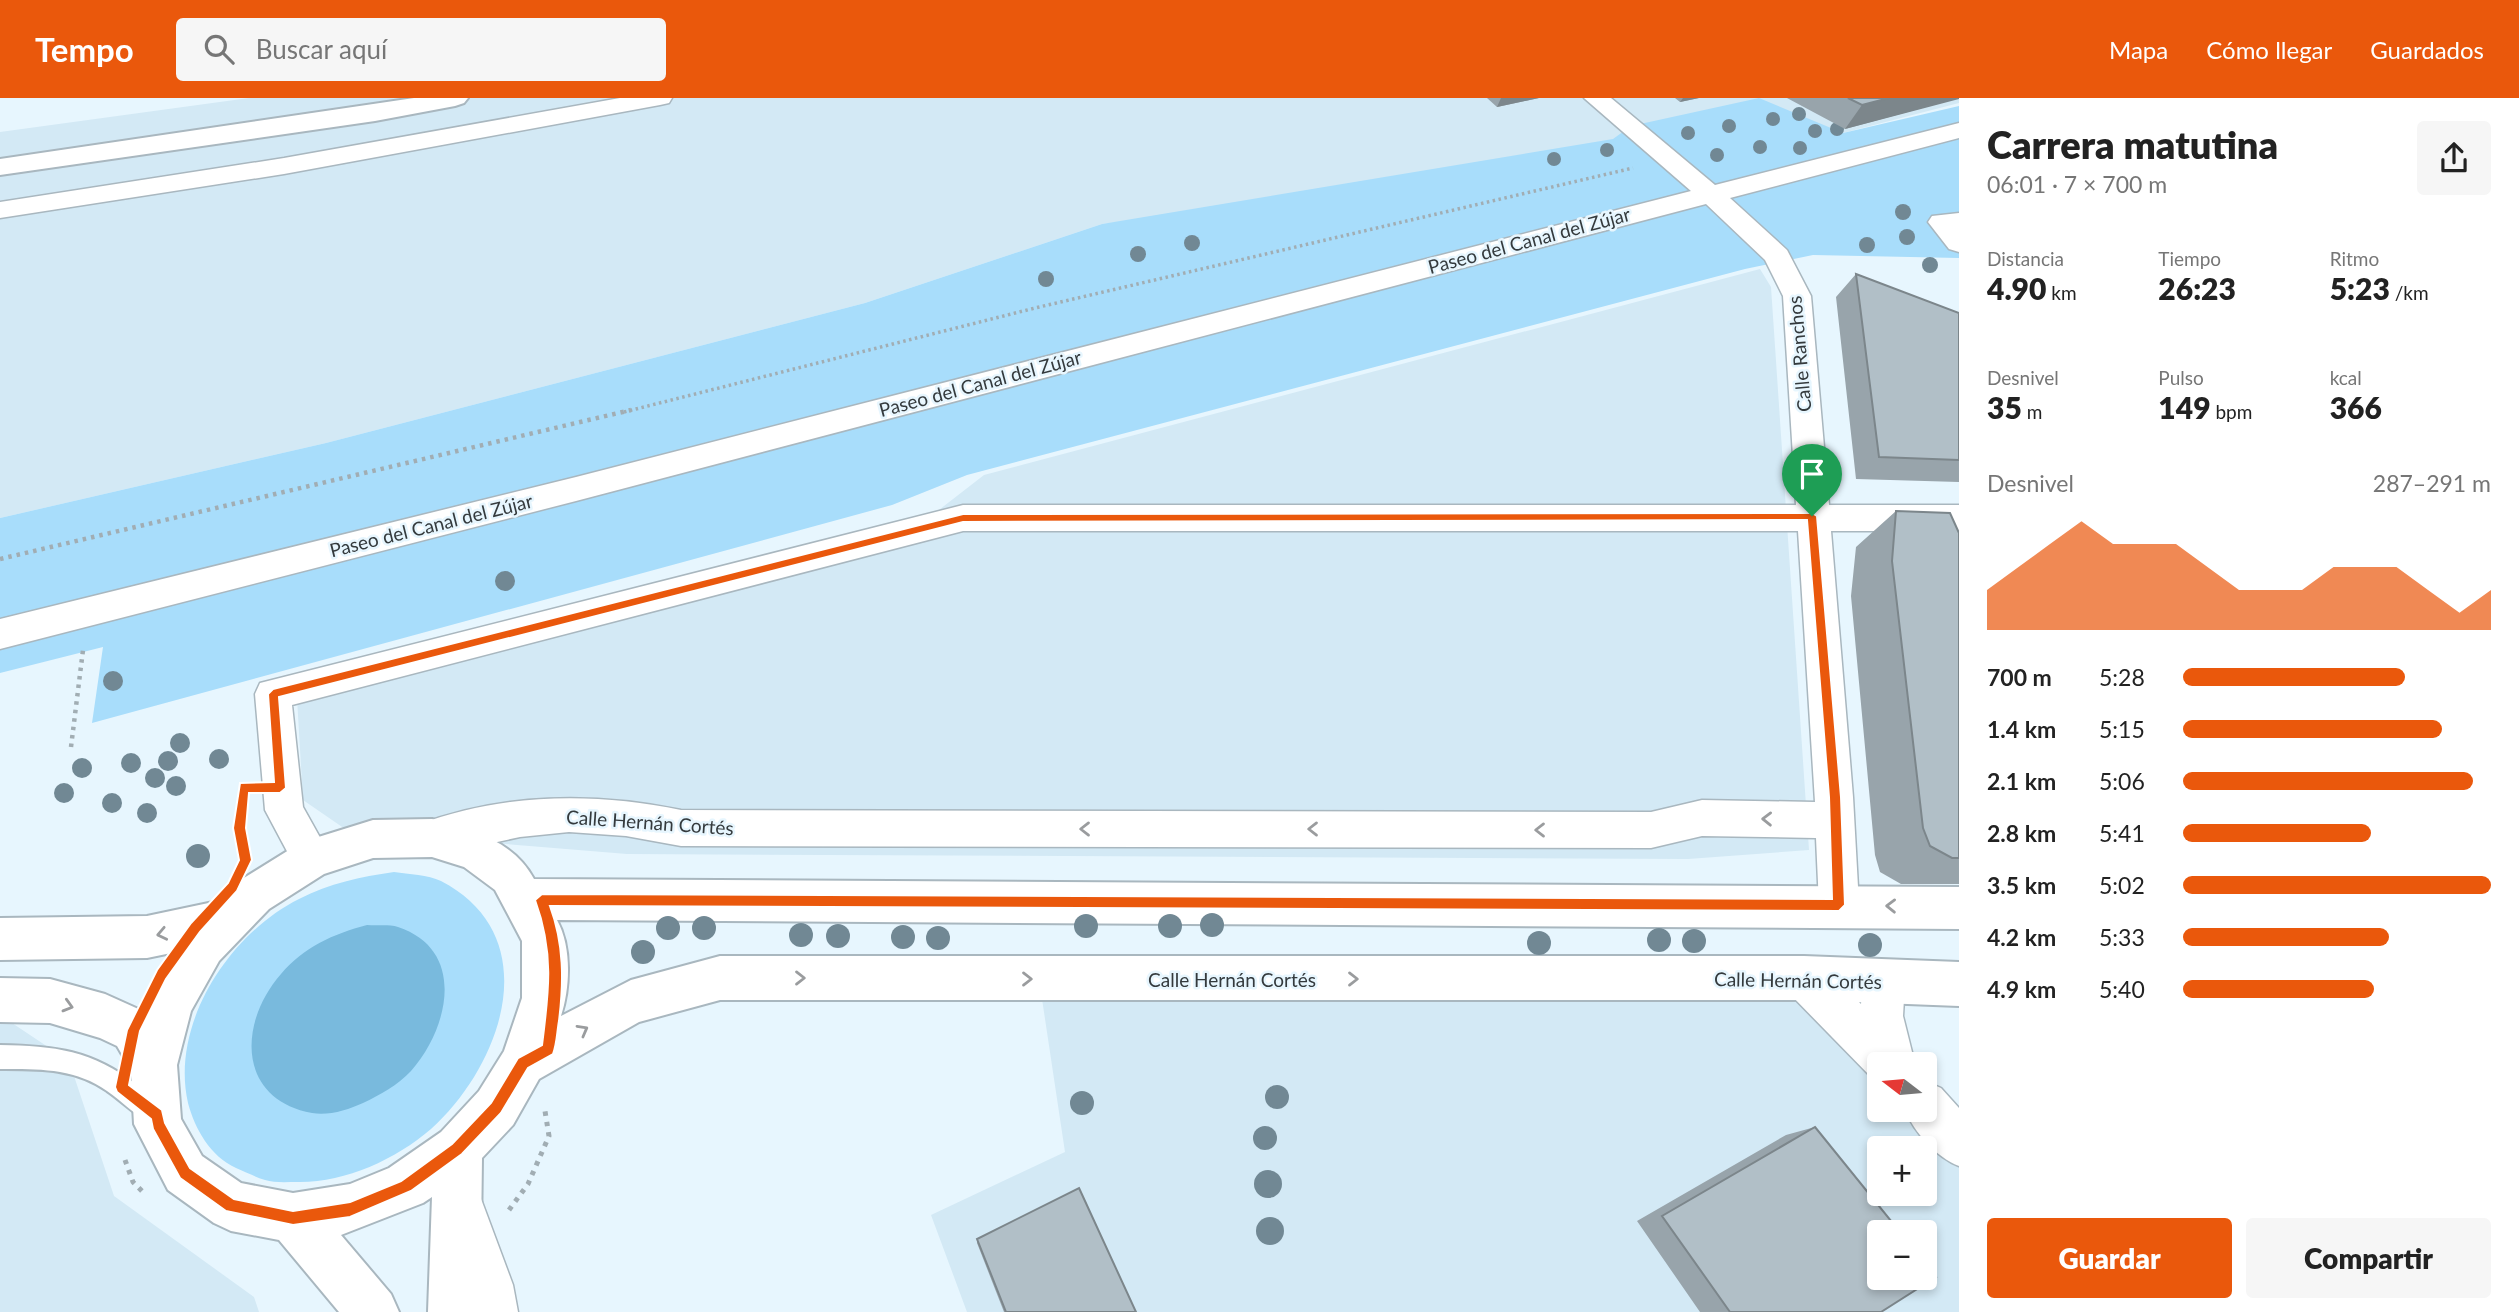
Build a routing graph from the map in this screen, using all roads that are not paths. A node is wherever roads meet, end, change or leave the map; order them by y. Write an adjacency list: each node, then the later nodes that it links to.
1 (455, 98): 5 (street)
2 (660, 98): 7 (street)
3 (1596, 98): 6 (street, Calle Ranchos)
4 (1959, 130): 6 (street, Paseo del Canal del Zújar)
5 (0, 167)
6 (1709, 193): 10 (street, Calle Ranchos); 12 (street, Paseo del Canal del Zújar)
7 (0, 210)
8 (1959, 221): 9 (street)
9 (1959, 243)
10 (1812, 516): 11 (street); 13 (street, Calle Ranchos); 15 (street)
11 (1959, 518)
12 (0, 634)
13 (1835, 820): 14 (street, Calle Hernán Cortés, one-way to 14); 17 (street, Calle Ranchos)
14 (432, 838): 15 (street); 16 (street)
15 (312, 859): 19 (street)
16 (525, 899): 17 (street); 27 (street)
17 (1839, 905): 18 (street, one-way to 17)
18 (1959, 908)
19 (228, 920): 20 (street, one-way to 20); 29 (street)
20 (0, 939)
21 (1804, 978): 22 (street, Calle Hernán Cortés); 25 (street); 27 (street, Calle Hernán Cortés, one-way to 21)
22 (1884, 981): 23 (street, Calle Hernán Cortés); 26 (street)
23 (1959, 984)
24 (0, 1000): 29 (street, one-way to 29)
25 (1879, 1052)
26 (1888, 1052)
27 (536, 1056): 33 (street)
28 (0, 1057): 30 (lane)
29 (154, 1065): 30 (street)
30 (158, 1115): 34 (street)
31 (1937, 1118): 32 (street)
32 (1959, 1143)
33 (457, 1172): 34 (street); 37 (street); 38 (street)
34 (293, 1218): 35 (street)
35 (345, 1293): 36 (street)
36 (373, 1312)
37 (454, 1312)
38 (493, 1312)

